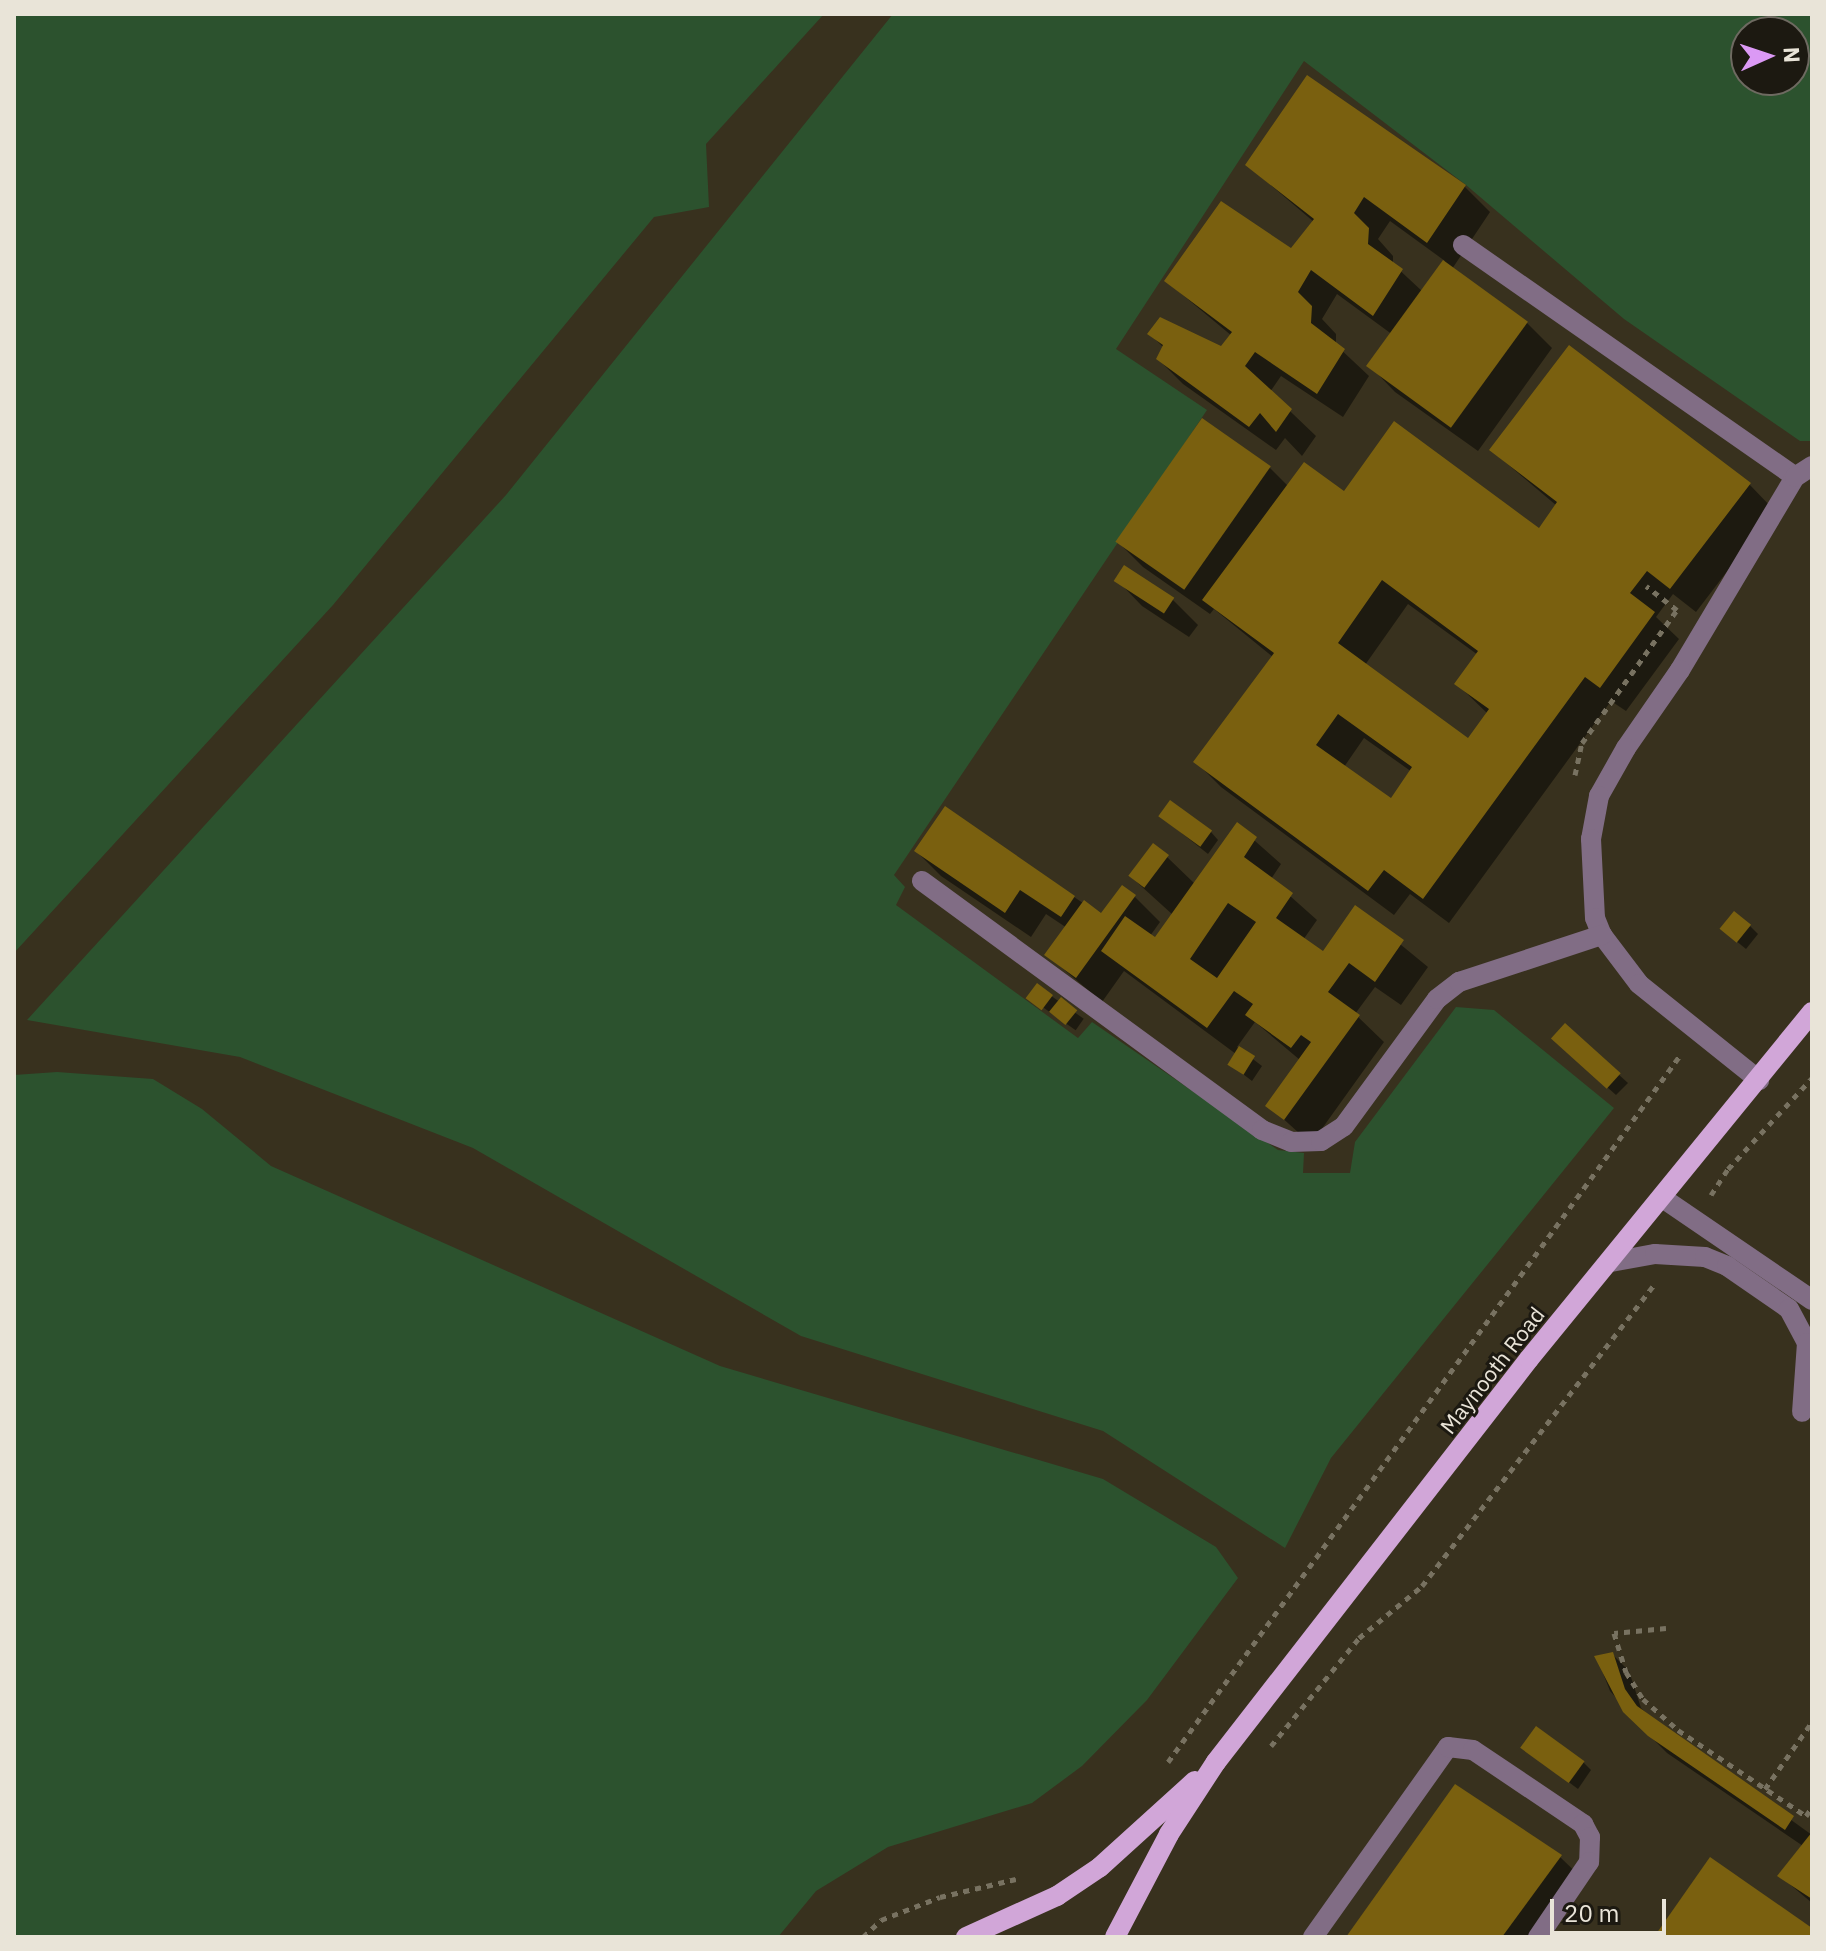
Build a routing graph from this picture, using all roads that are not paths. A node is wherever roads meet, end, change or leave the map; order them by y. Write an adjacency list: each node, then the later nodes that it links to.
1 (1463, 245): 2 (lane)
2 (1803, 472): 4 (lane)
3 (922, 881): 4 (lane)
4 (1602, 935): 6 (lane)
5 (1812, 1012): 6 (main road, Maynooth Road)
6 (1759, 1080): 7 (main road, Maynooth Road)
7 (1664, 1199): 8 (main road, Maynooth Road); 9 (lane)
8 (1611, 1262): 10 (lane); 11 (main road, Maynooth Road)
9 (1812, 1300)
10 (1802, 1412)
11 (1216, 1762): 12 (main road, Maynooth Road); 13 (main road, Maynooth Road)
12 (966, 1937)
13 (1115, 1937)
14 (1313, 1937): 15 (lane)
15 (1538, 1937)

